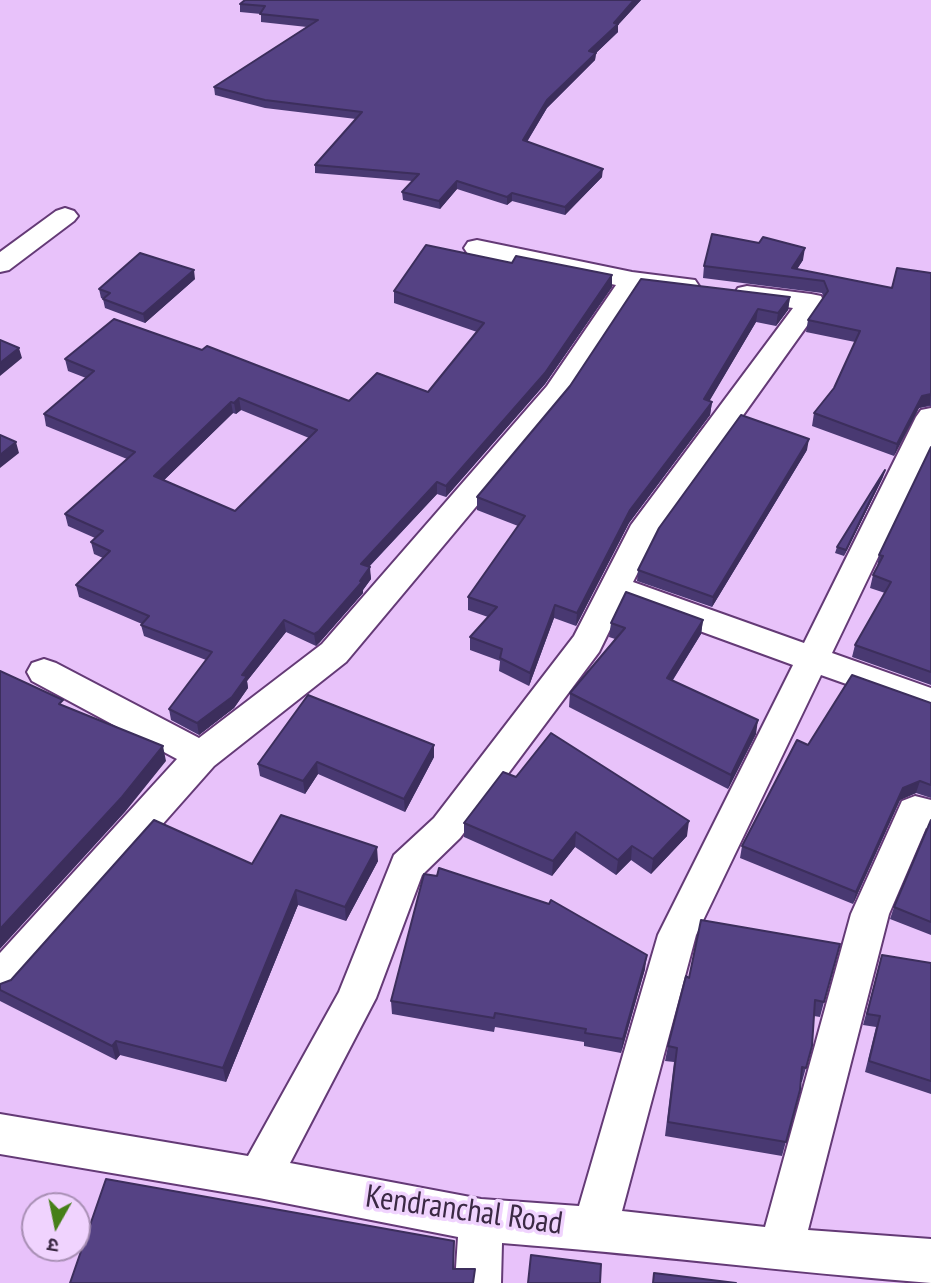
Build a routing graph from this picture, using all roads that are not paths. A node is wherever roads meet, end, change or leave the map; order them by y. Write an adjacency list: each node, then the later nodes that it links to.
1 (65, 216): 3 (street)
2 (477, 248): 4 (street)
3 (0, 264)
4 (632, 280): 6 (street); 10 (street)
5 (931, 417): 7 (street)
6 (615, 588): 7 (street); 14 (street)
7 (813, 657): 9 (street); 16 (street)
8 (44, 672): 10 (street)
9 (931, 701)
10 (201, 756): 12 (street)
11 (931, 815): 17 (street)
12 (0, 980)
13 (0, 1134): 14 (street, Kendranchal Road)
14 (259, 1178): 15 (street, Kendranchal Road)
15 (481, 1220): 16 (street, Kendranchal Road); 19 (street)
16 (595, 1229): 17 (street, Kendranchal Road)
17 (781, 1250): 18 (street, Kendranchal Road)
18 (931, 1261)
19 (478, 1283)

